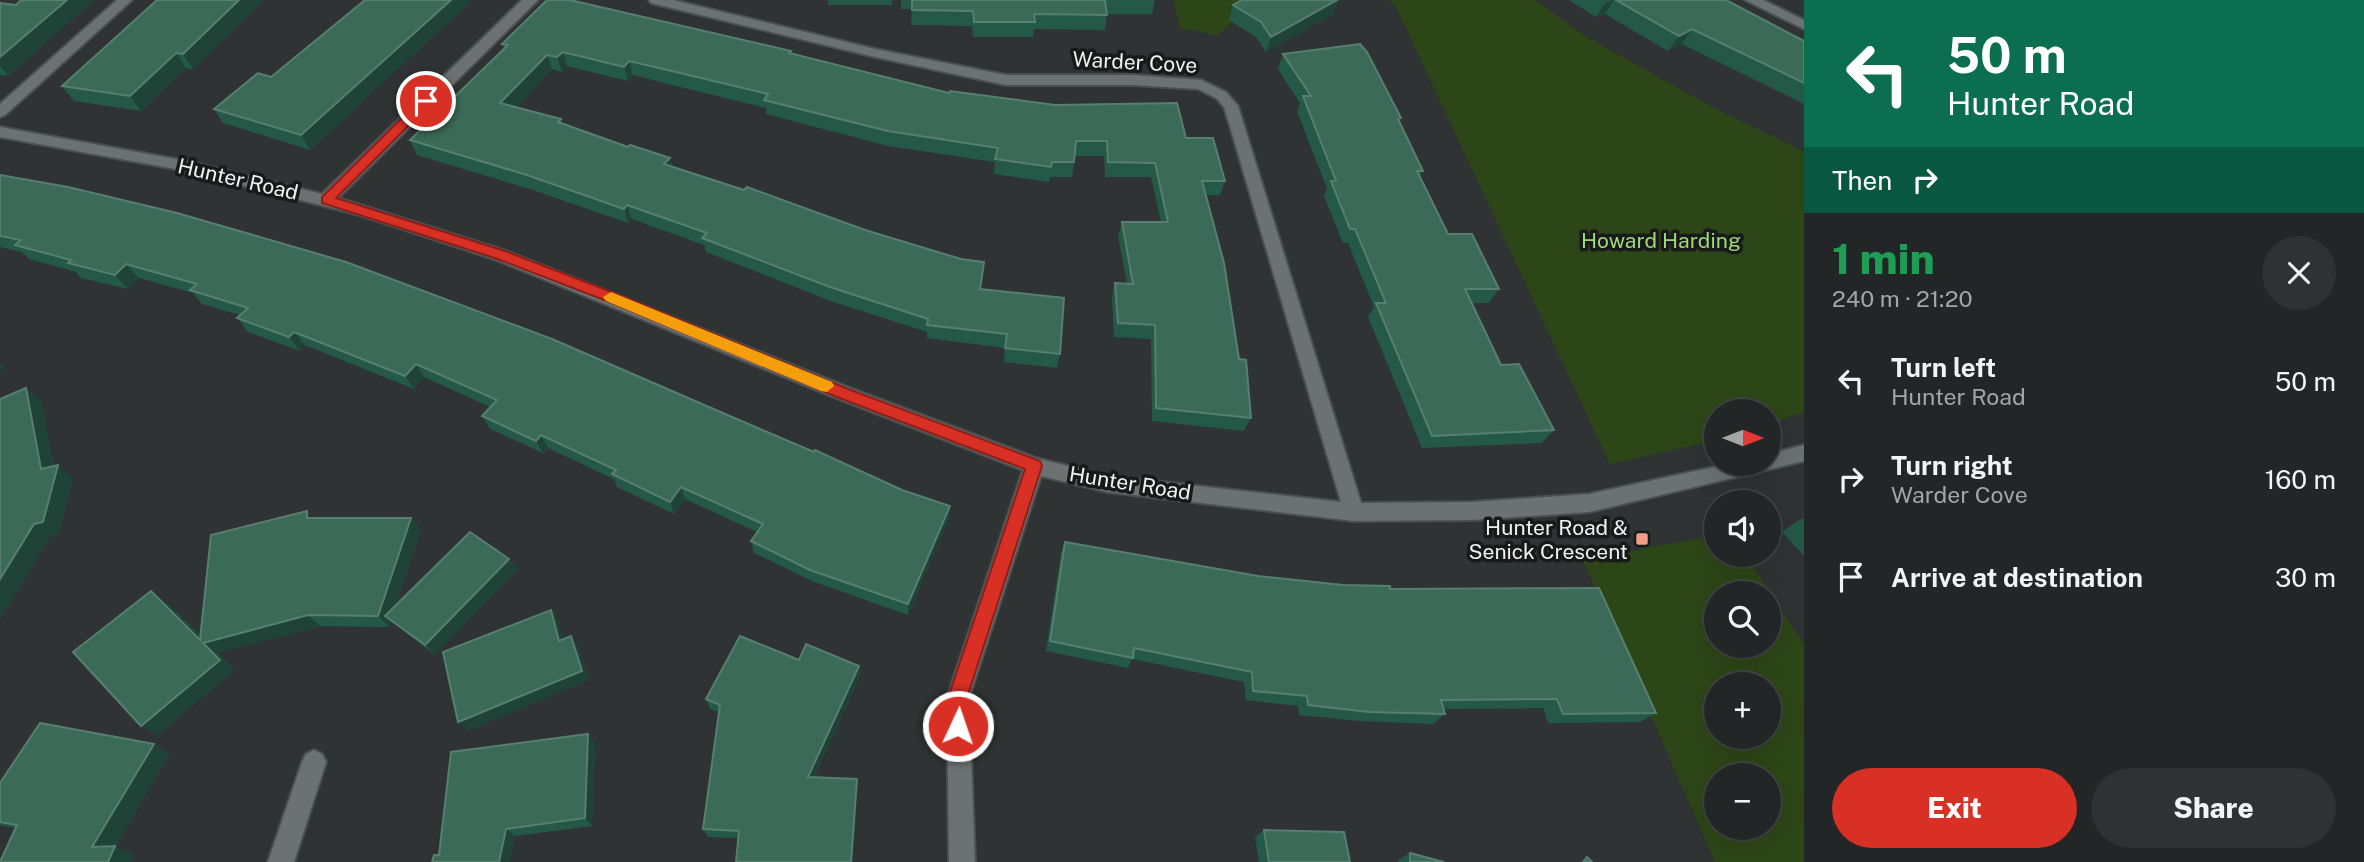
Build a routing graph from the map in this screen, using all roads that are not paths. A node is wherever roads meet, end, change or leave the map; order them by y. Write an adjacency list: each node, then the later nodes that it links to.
1 (125, 0): 6 (street)
2 (531, 0): 8 (street)
3 (656, 0): 13 (street, Warder Cove)
4 (1752, 0): 5 (street)
5 (1804, 25)
6 (0, 112)
7 (0, 132): 8 (street, Hunter Road)
8 (326, 200): 11 (street, Hunter Road)
9 (1804, 453): 10 (street)
10 (1782, 459)
11 (1034, 466): 13 (street, Hunter Road); 16 (street)
12 (1710, 476): 13 (street, Hunter Road)
13 (1354, 512)
14 (314, 762): 15 (street)
15 (281, 862)
16 (962, 862)

